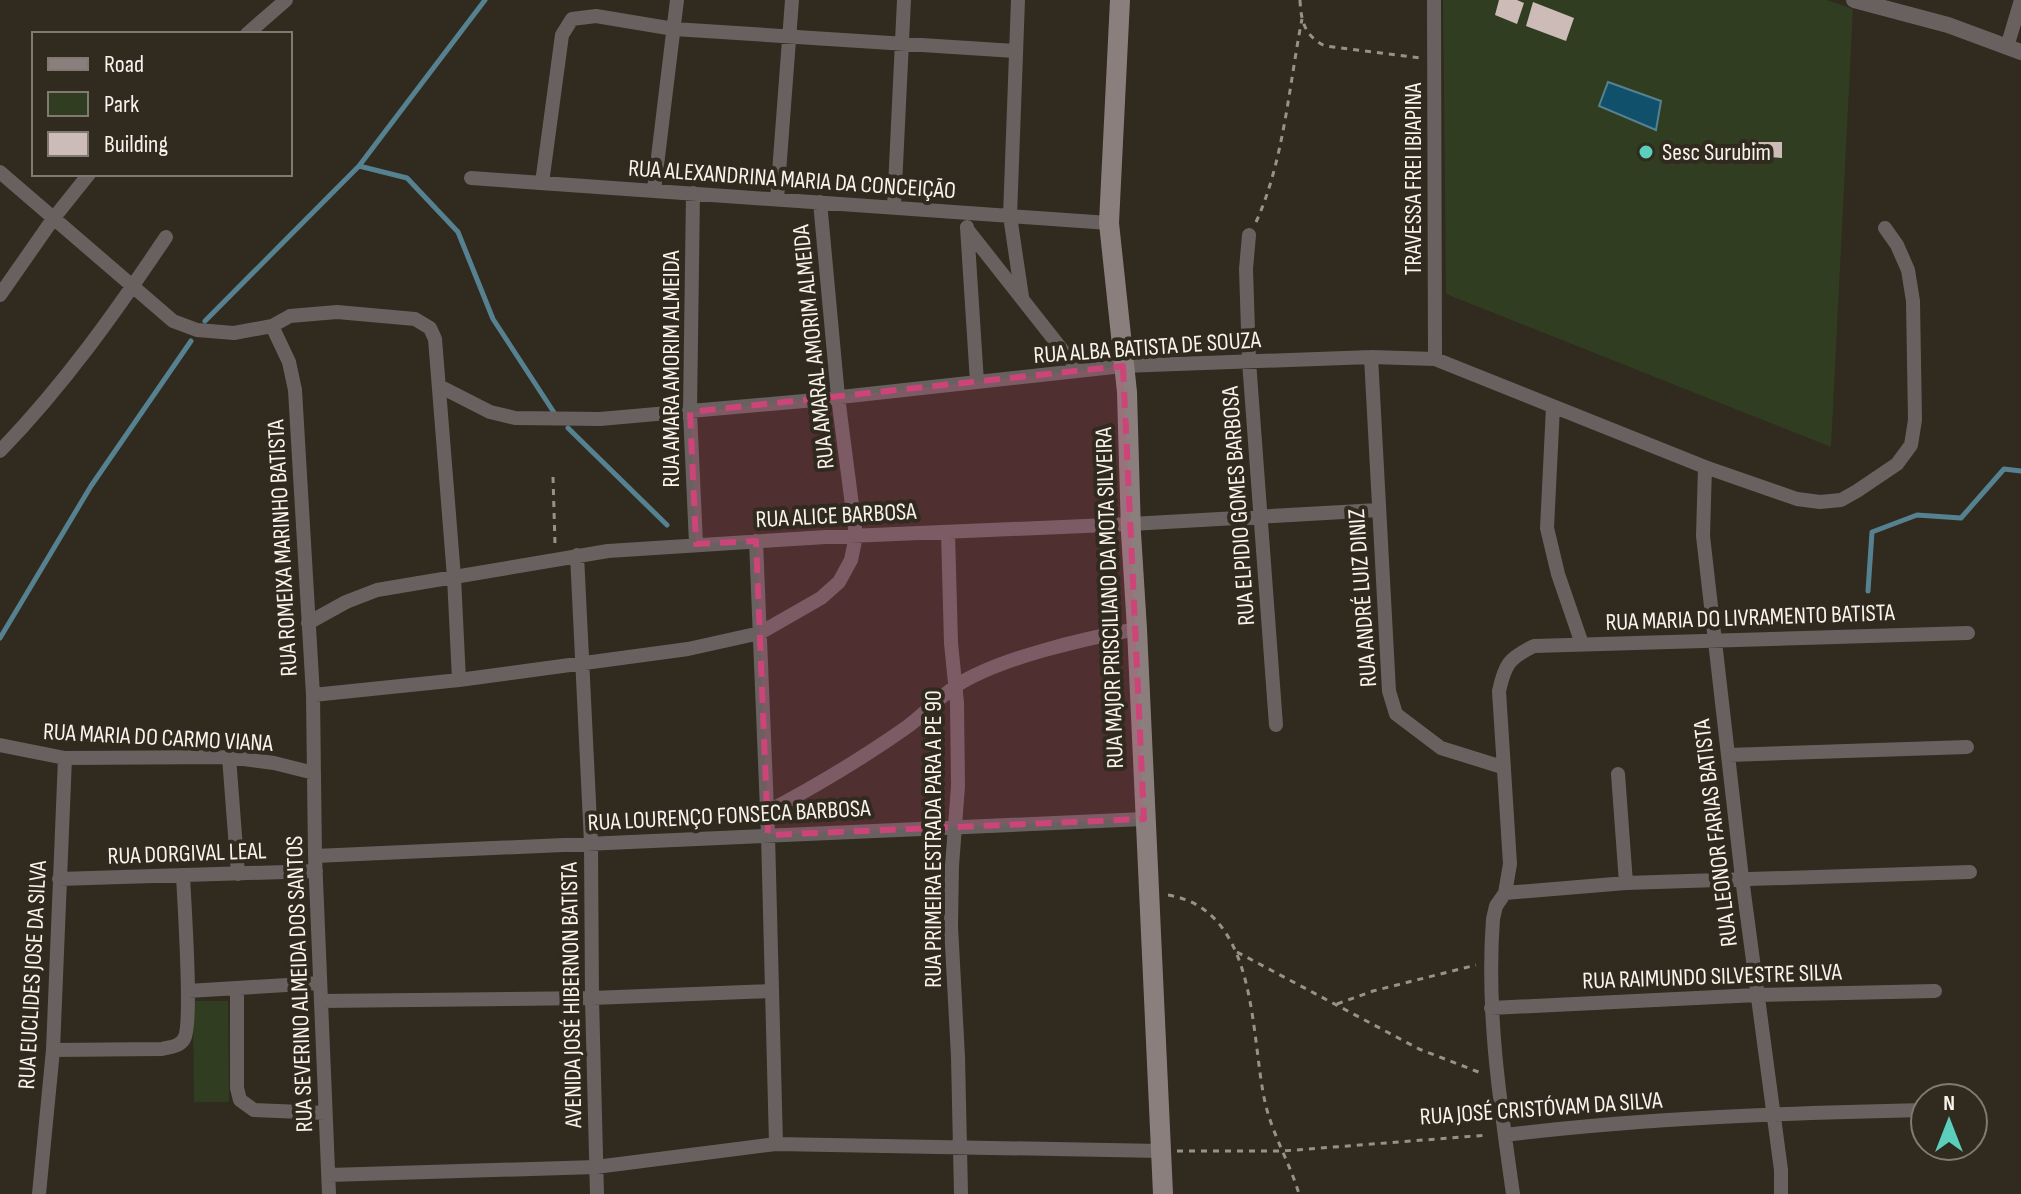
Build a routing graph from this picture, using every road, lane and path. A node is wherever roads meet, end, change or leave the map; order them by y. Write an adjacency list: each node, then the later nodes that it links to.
1 (286, 0): 13 (street)
2 (677, 0): 12 (street)
3 (792, 0): 14 (street)
4 (904, 0): 15 (street)
5 (1018, 0): 17 (street)
6 (1120, 0): 31 (main road, RUA MAJOR PRISCILIANO DA MOTA SILVEIRA)
7 (1300, 0): 11 (path)
8 (1434, 0): 18 (street, TRAVESSA FREI IBIAPINA)
9 (1854, 0): 16 (street)
10 (2021, 0): 16 (street)
11 (1302, 19): 18 (path); 33 (path)
12 (674, 29): 14 (street); 22 (street); 23 (street)
13 (249, 32)
14 (790, 39): 15 (street); 25 (street)
15 (902, 44): 17 (street); 27 (street)
16 (2014, 49)
17 (1015, 51): 28 (street)
18 (1435, 60): 40 (street, TRAVESSA FREI IBIAPINA)
19 (0, 172): 29 (street)
20 (87, 176): 29 (street)
21 (471, 178): 22 (street, RUA ALEXANDRINA MARIA DA CONCEIÇÃO)
22 (542, 183): 23 (street, RUA ALEXANDRINA MARIA DA CONCEIÇÃO)
23 (654, 190): 24 (street, RUA ALEXANDRINA MARIA DA CONCEIÇÃO)
24 (693, 193): 25 (street, RUA ALEXANDRINA MARIA DA CONCEIÇÃO); 48 (street, RUA AMARA AMORIM ALMEIDA)
25 (777, 199): 26 (street, RUA ALEXANDRINA MARIA DA CONCEIÇÃO)
26 (820, 202): 27 (street, RUA ALEXANDRINA MARIA DA CONCEIÇÃO); 46 (street, RUA AMARAL AMORIM ALMEIDA)
27 (894, 207): 30 (street, RUA ALEXANDRINA MARIA DA CONCEIÇÃO)
28 (1010, 216): 30 (street, RUA ALEXANDRINA MARIA DA CONCEIÇÃO); 31 (street, RUA ALEXANDRINA MARIA DA CONCEIÇÃO); 37 (street)
29 (53, 219): 35 (street); 36 (street)
30 (967, 221): 37 (street); 44 (street)
31 (1109, 223): 42 (main road, RUA MAJOR PRISCILIANO DA MOTA SILVEIRA)
32 (1885, 228): 50 (street, RUA ALBA BATISTA DE SOUZA)
33 (1249, 235): 41 (street, RUA ELPIDIO GOMES BARBOSA)
34 (166, 237): 35 (street)
35 (133, 287): 38 (street); 49 (street)
36 (0, 295)
37 (1022, 297): 43 (street)
38 (272, 326): 45 (street); 62 (street, RUA ROMEIXA MARINHO BATISTA)
39 (1371, 357): 40 (street, RUA ALBA BATISTA DE SOUZA); 41 (street, RUA ALBA BATISTA DE SOUZA); 52 (street, RUA ANDRÉ LUIZ DINIZ)
40 (1435, 359): 47 (street, RUA ALBA BATISTA DE SOUZA)
41 (1249, 361): 42 (street, RUA ALBA BATISTA DE SOUZA); 53 (street, RUA ELPIDIO GOMES BARBOSA)
42 (1123, 366): 43 (street, RUA ALBA BATISTA DE SOUZA); 54 (main road, RUA MAJOR PRISCILIANO DA MOTA SILVEIRA)
43 (1078, 370): 44 (street, RUA ALBA BATISTA DE SOUZA)
44 (977, 382): 46 (street, RUA ALBA BATISTA DE SOUZA)
45 (439, 386): 48 (street, RUA ALBA BATISTA DE SOUZA); 61 (street)
46 (838, 397): 48 (street, RUA ALBA BATISTA DE SOUZA); 56 (street, RUA AMARAL AMORIM ALMEIDA)
47 (1553, 407): 50 (street, RUA ALBA BATISTA DE SOUZA); 67 (street)
48 (690, 412): 58 (street, RUA AMARA AMORIM ALMEIDA)
49 (0, 451)
50 (1705, 467): 66 (street, RUA LEONOR FARIAS BATISTA)
51 (553, 477): 60 (path)
52 (1378, 510): 53 (street, RUA ALICE BARBOSA); 78 (street, RUA ANDRÉ LUIZ DINIZ)
53 (1261, 515): 54 (street, RUA ALICE BARBOSA); 72 (street, RUA ELPIDIO GOMES BARBOSA)
54 (1131, 524): 55 (street, RUA ALICE BARBOSA); 63 (main road, RUA MAJOR PRISCILIANO DA MOTA SILVEIRA)
55 (948, 532): 56 (street, RUA ALICE BARBOSA); 70 (street, RUA PRIMEIRA ESTRADA PARA A PE 90)
56 (856, 536): 57 (street, RUA ALICE BARBOSA); 64 (street)
57 (756, 541): 58 (street, RUA ALICE BARBOSA); 64 (street)
58 (696, 544): 59 (street, RUA ALICE BARBOSA)
59 (577, 555): 60 (street, RUA ALICE BARBOSA); 68 (street, AVENIDA JOSÉ HIBERNON BATISTA)
60 (555, 560): 61 (street, RUA ALICE BARBOSA)
61 (454, 577): 62 (street, RUA ALICE BARBOSA); 69 (street)
62 (308, 623): 71 (street, RUA ROMEIXA MARINHO BATISTA)
63 (1137, 629): 70 (street); 82 (main road, RUA MAJOR PRISCILIANO DA MOTA SILVEIRA)
64 (760, 633): 68 (street); 81 (street)
65 (1968, 633): 66 (street, RUA MARIA DO LIVRAMENTO BATISTA)
66 (1715, 642): 67 (street, RUA MARIA DO LIVRAMENTO BATISTA); 75 (street, RUA LEONOR FARIAS BATISTA)
67 (1582, 644): 78 (street, RUA MARIA DO LIVRAMENTO BATISTA)
68 (582, 664): 69 (street); 85 (street, AVENIDA JOSÉ HIBERNON BATISTA)
69 (459, 680): 71 (street)
70 (955, 686): 81 (street); 83 (street, RUA PRIMEIRA ESTRADA PARA A PE 90)
71 (313, 695): 79 (street, RUA ROMEIXA MARINHO BATISTA)
72 (1276, 725)
73 (0, 745): 77 (street, RUA MARIA DO CARMO VIANA)
74 (1967, 747): 75 (street)
75 (1728, 755): 91 (street, RUA LEONOR FARIAS BATISTA)
76 (229, 757): 77 (street, RUA MARIA DO CARMO VIANA); 79 (street, RUA MARIA DO CARMO VIANA); 89 (street)
77 (65, 758): 92 (street, RUA EUCLIDES JOSE DA SILVA)
78 (1502, 767): 95 (street)
79 (314, 773): 86 (street, RUA SEVERINO ALMEIDA DOS SANTOS)
80 (1618, 774): 93 (street)
81 (767, 812): 84 (street)
82 (1144, 819): 83 (street, RUA LOURENÇO FONSECA BARBOSA); 94 (main road, RUA MAJOR PRISCILIANO DA MOTA SILVEIRA)
83 (955, 827): 84 (street, RUA LOURENÇO FONSECA BARBOSA); 115 (street, RUA PRIMEIRA ESTRADA PARA A PE 90)
84 (768, 835): 85 (street, RUA LOURENÇO FONSECA BARBOSA); 101 (street)
85 (591, 843): 86 (street, RUA LOURENÇO FONSECA BARBOSA); 104 (street, AVENIDA JOSÉ HIBERNON BATISTA)
86 (315, 856): 87 (street, RUA SEVERINO ALMEIDA DOS SANTOS)
87 (316, 871): 89 (street, RUA DORGIVAL LEAL); 98 (street, RUA SEVERINO ALMEIDA DOS SANTOS)
88 (1970, 872): 91 (street)
89 (238, 874): 90 (street, RUA DORGIVAL LEAL)
90 (183, 875): 92 (street, RUA DORGIVAL LEAL); 100 (street)
91 (1742, 878): 93 (street); 103 (street, RUA LEONOR FARIAS BATISTA)
92 (59, 879): 108 (street, RUA EUCLIDES JOSE DA SILVA)
93 (1626, 883): 95 (street)
94 (1148, 892): 96 (path); 116 (main road, RUA MAJOR PRISCILIANO DA MOTA SILVEIRA)
95 (1505, 893): 97 (street)
96 (1235, 950): 106 (path); 117 (path)
97 (1491, 962): 106 (path); 107 (street)
98 (320, 983): 99 (street); 105 (street, RUA SEVERINO ALMEIDA DOS SANTOS)
99 (237, 988): 100 (street); 111 (street)
100 (188, 991): 108 (street)
101 (770, 991): 104 (street); 114 (street)
102 (1935, 991): 103 (street, RUA RAIMUNDO SILVESTRE SILVA)
103 (1757, 995): 107 (street, RUA RAIMUNDO SILVESTRE SILVA); 112 (street, RUA LEONOR FARIAS BATISTA)
104 (592, 998): 105 (street); 118 (street, AVENIDA JOSÉ HIBERNON BATISTA)
105 (321, 1001): 111 (street, RUA SEVERINO ALMEIDA DOS SANTOS)
106 (1335, 1005): 109 (path)
107 (1491, 1008): 109 (street)
108 (53, 1050): 120 (street, RUA EUCLIDES JOSE DA SILVA)
109 (1496, 1078): 113 (street)
110 (1909, 1110): 112 (street, RUA JOSÉ CRISTÓVAM DA SILVA)
111 (325, 1113): 119 (street, RUA SEVERINO ALMEIDA DOS SANTOS)
112 (1772, 1114): 113 (street, RUA JOSÉ CRISTÓVAM DA SILVA); 127 (street, RUA LEONOR FARIAS BATISTA)
113 (1505, 1135): 117 (path, RUA JOSÉ CRISTÓVAM DA SILVA); 126 (street)
114 (776, 1144): 115 (street); 118 (street)
115 (960, 1148): 116 (street); 123 (street, RUA PRIMEIRA ESTRADA PARA A PE 90)
116 (1161, 1151): 117 (path, RUA JOSÉ CRISTÓVAM DA SILVA); 124 (main road, RUA MAJOR PRISCILIANO DA MOTA SILVEIRA)
117 (1283, 1151): 125 (path)
118 (596, 1167): 119 (street); 122 (street, AVENIDA JOSÉ HIBERNON BATISTA)
119 (329, 1175): 121 (street, RUA SEVERINO ALMEIDA DOS SANTOS)
120 (39, 1194)
121 (329, 1194)
122 (597, 1194)
123 (961, 1194)
124 (1163, 1194)
125 (1299, 1194)
126 (1513, 1194)
127 (1781, 1194)

